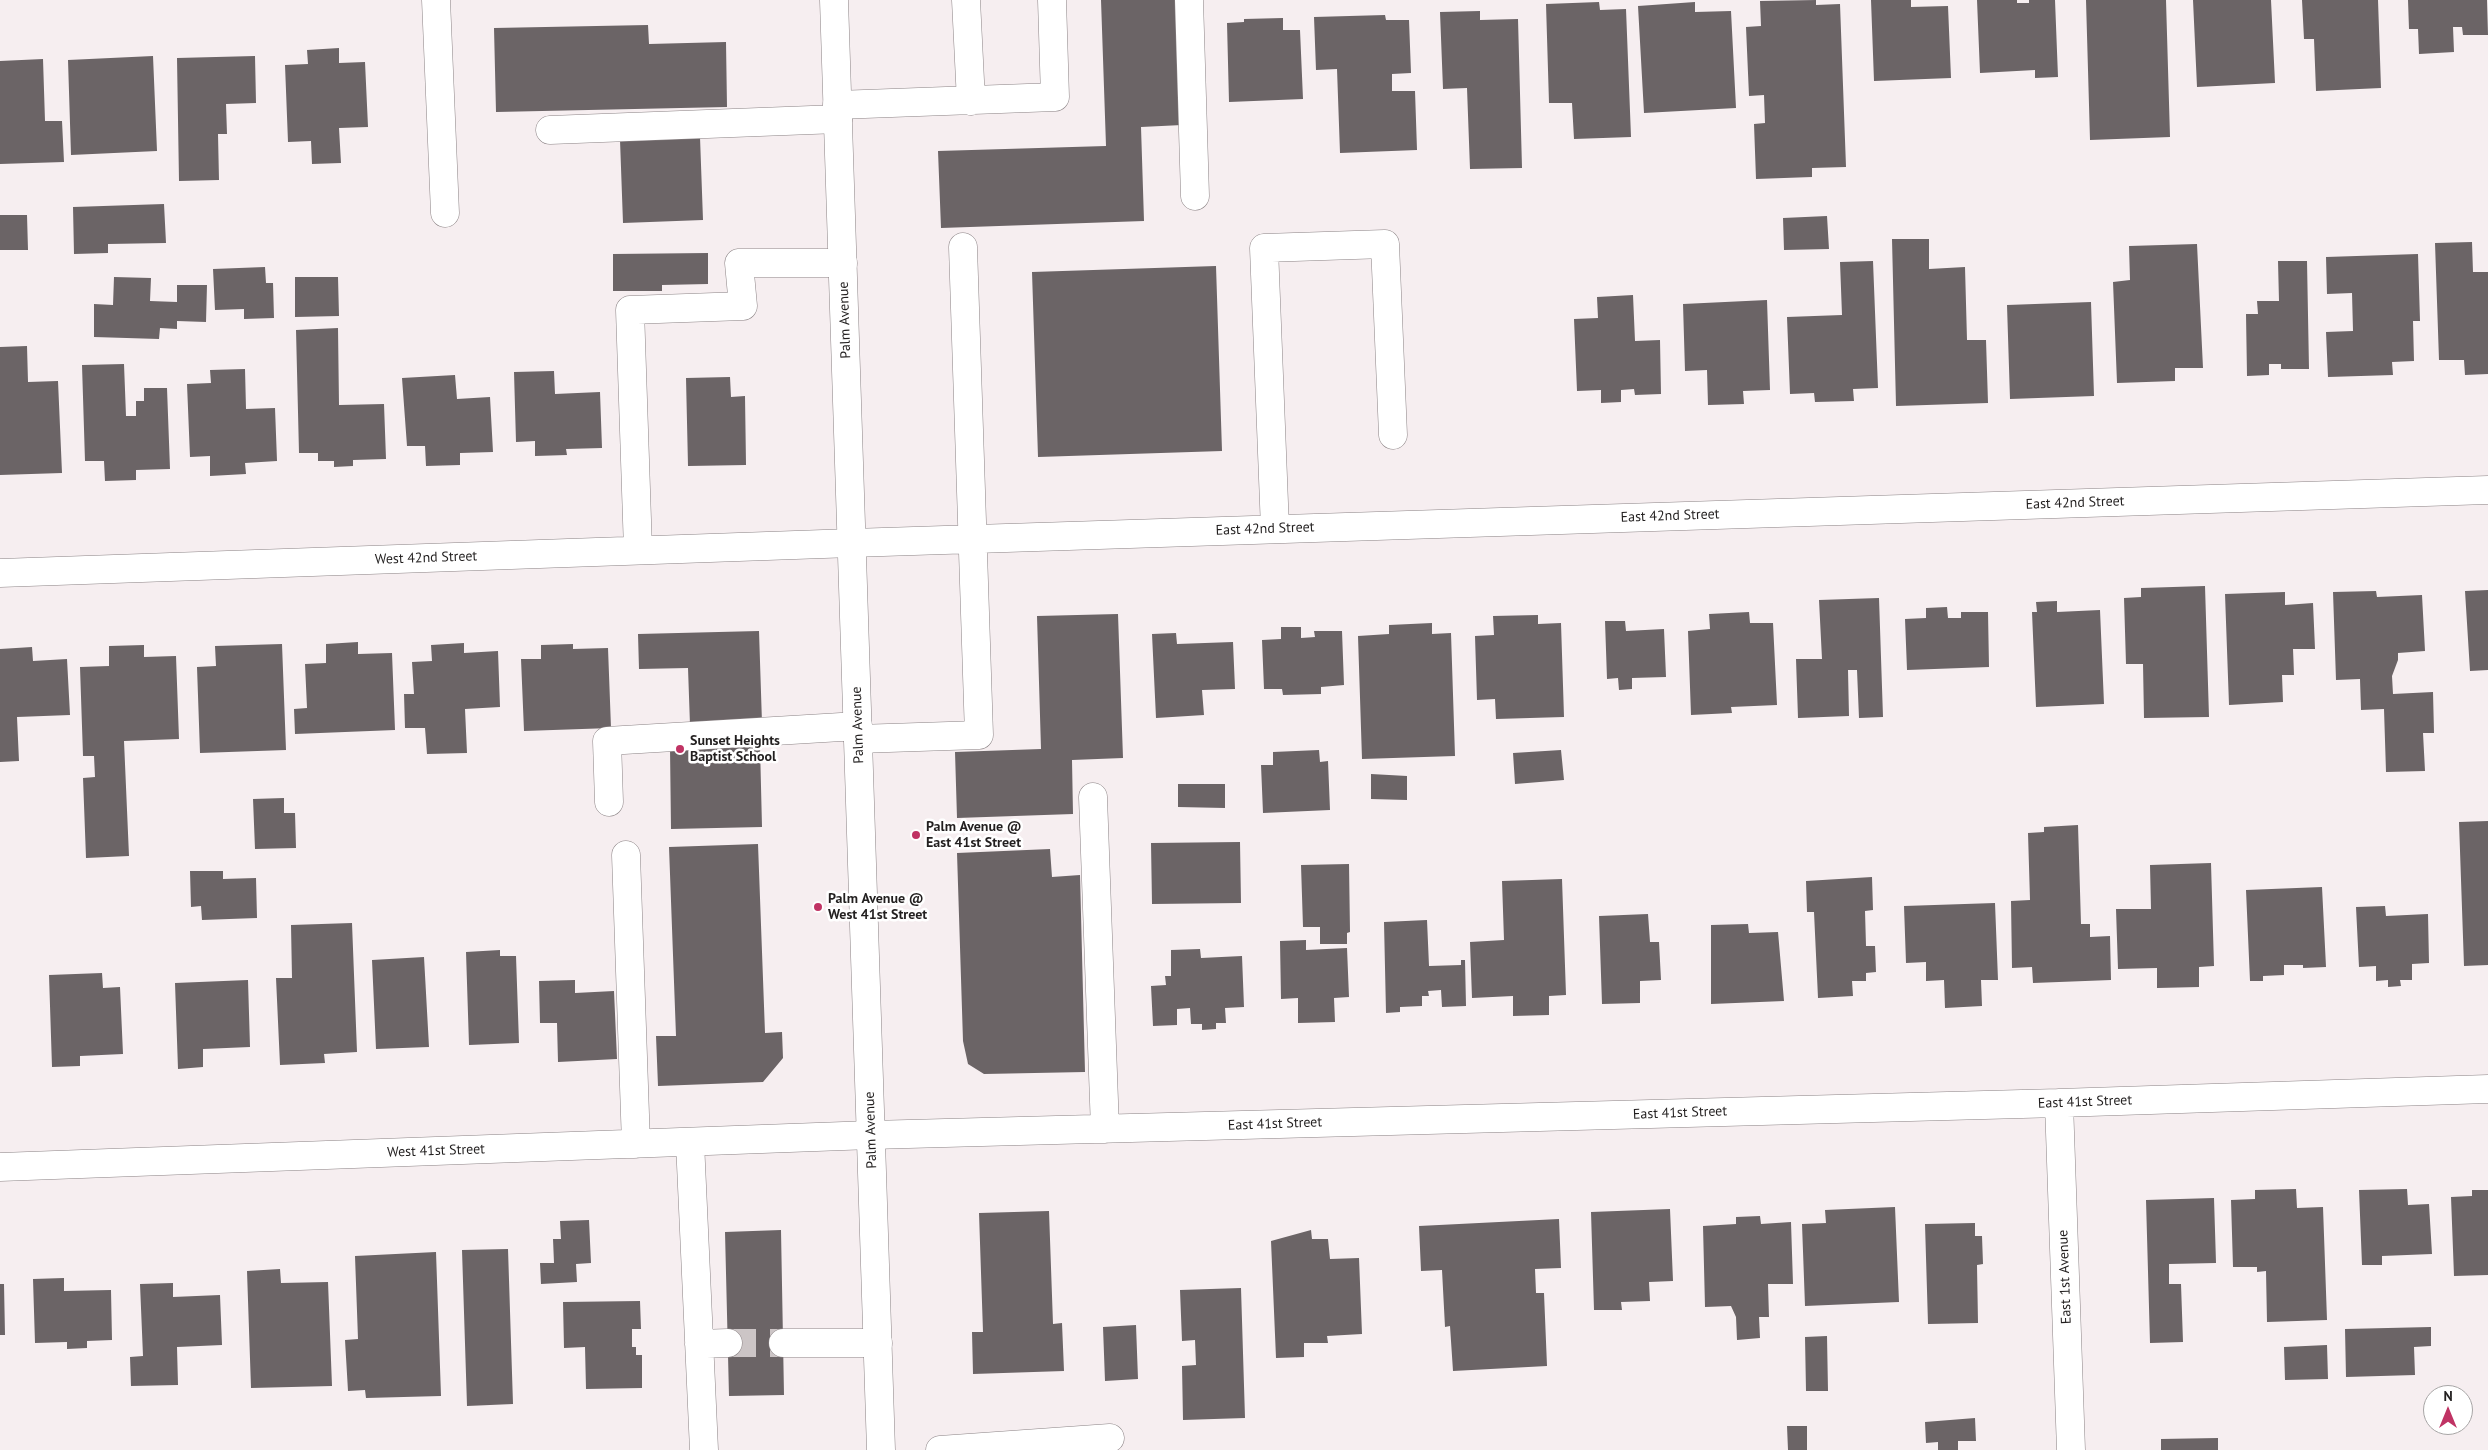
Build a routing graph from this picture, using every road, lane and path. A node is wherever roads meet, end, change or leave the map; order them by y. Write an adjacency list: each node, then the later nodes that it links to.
1 (436, 0): 10 (street)
2 (834, 0): 7 (street, Palm Avenue)
3 (966, 0): 6 (street)
4 (1052, 0): 6 (street)
5 (1188, 0): 9 (street)
6 (971, 101): 7 (street)
7 (837, 112): 8 (street); 12 (street, Palm Avenue)
8 (550, 130)
9 (1195, 196)
10 (445, 213)
11 (963, 247): 16 (street)
12 (843, 263): 17 (street, Palm Avenue); 18 (street)
13 (1393, 435): 15 (street)
14 (2488, 490): 15 (street, East 42nd Street)
15 (1276, 529): 16 (street, East 42nd Street)
16 (973, 539): 17 (street, East 42nd Street); 20 (street)
17 (852, 543): 18 (street, West 42nd Street); 20 (street, Palm Avenue)
18 (638, 550): 19 (street, West 42nd Street)
19 (0, 574)
20 (858, 732): 22 (street); 27 (street, Palm Avenue)
21 (1093, 797): 26 (street)
22 (609, 802)
23 (626, 854): 29 (street)
24 (2488, 1089): 25 (street, East 41st Street)
25 (2059, 1103): 26 (street, East 41st Street); 39 (street, East 1st Avenue)
26 (1105, 1129): 27 (street, East 41st Street)
27 (871, 1135): 28 (street, West 41st Street); 32 (street, Palm Avenue)
28 (690, 1142): 29 (street, West 41st Street); 33 (street)
29 (636, 1144): 30 (street, West 41st Street)
30 (0, 1167)
31 (783, 1343): 32 (street)
32 (878, 1343): 37 (street, Palm Avenue)
33 (699, 1344): 34 (street); 36 (street)
34 (728, 1344)
35 (1110, 1438): 38 (street)
36 (704, 1450)
37 (881, 1450)
38 (940, 1450)
39 (2071, 1450)

